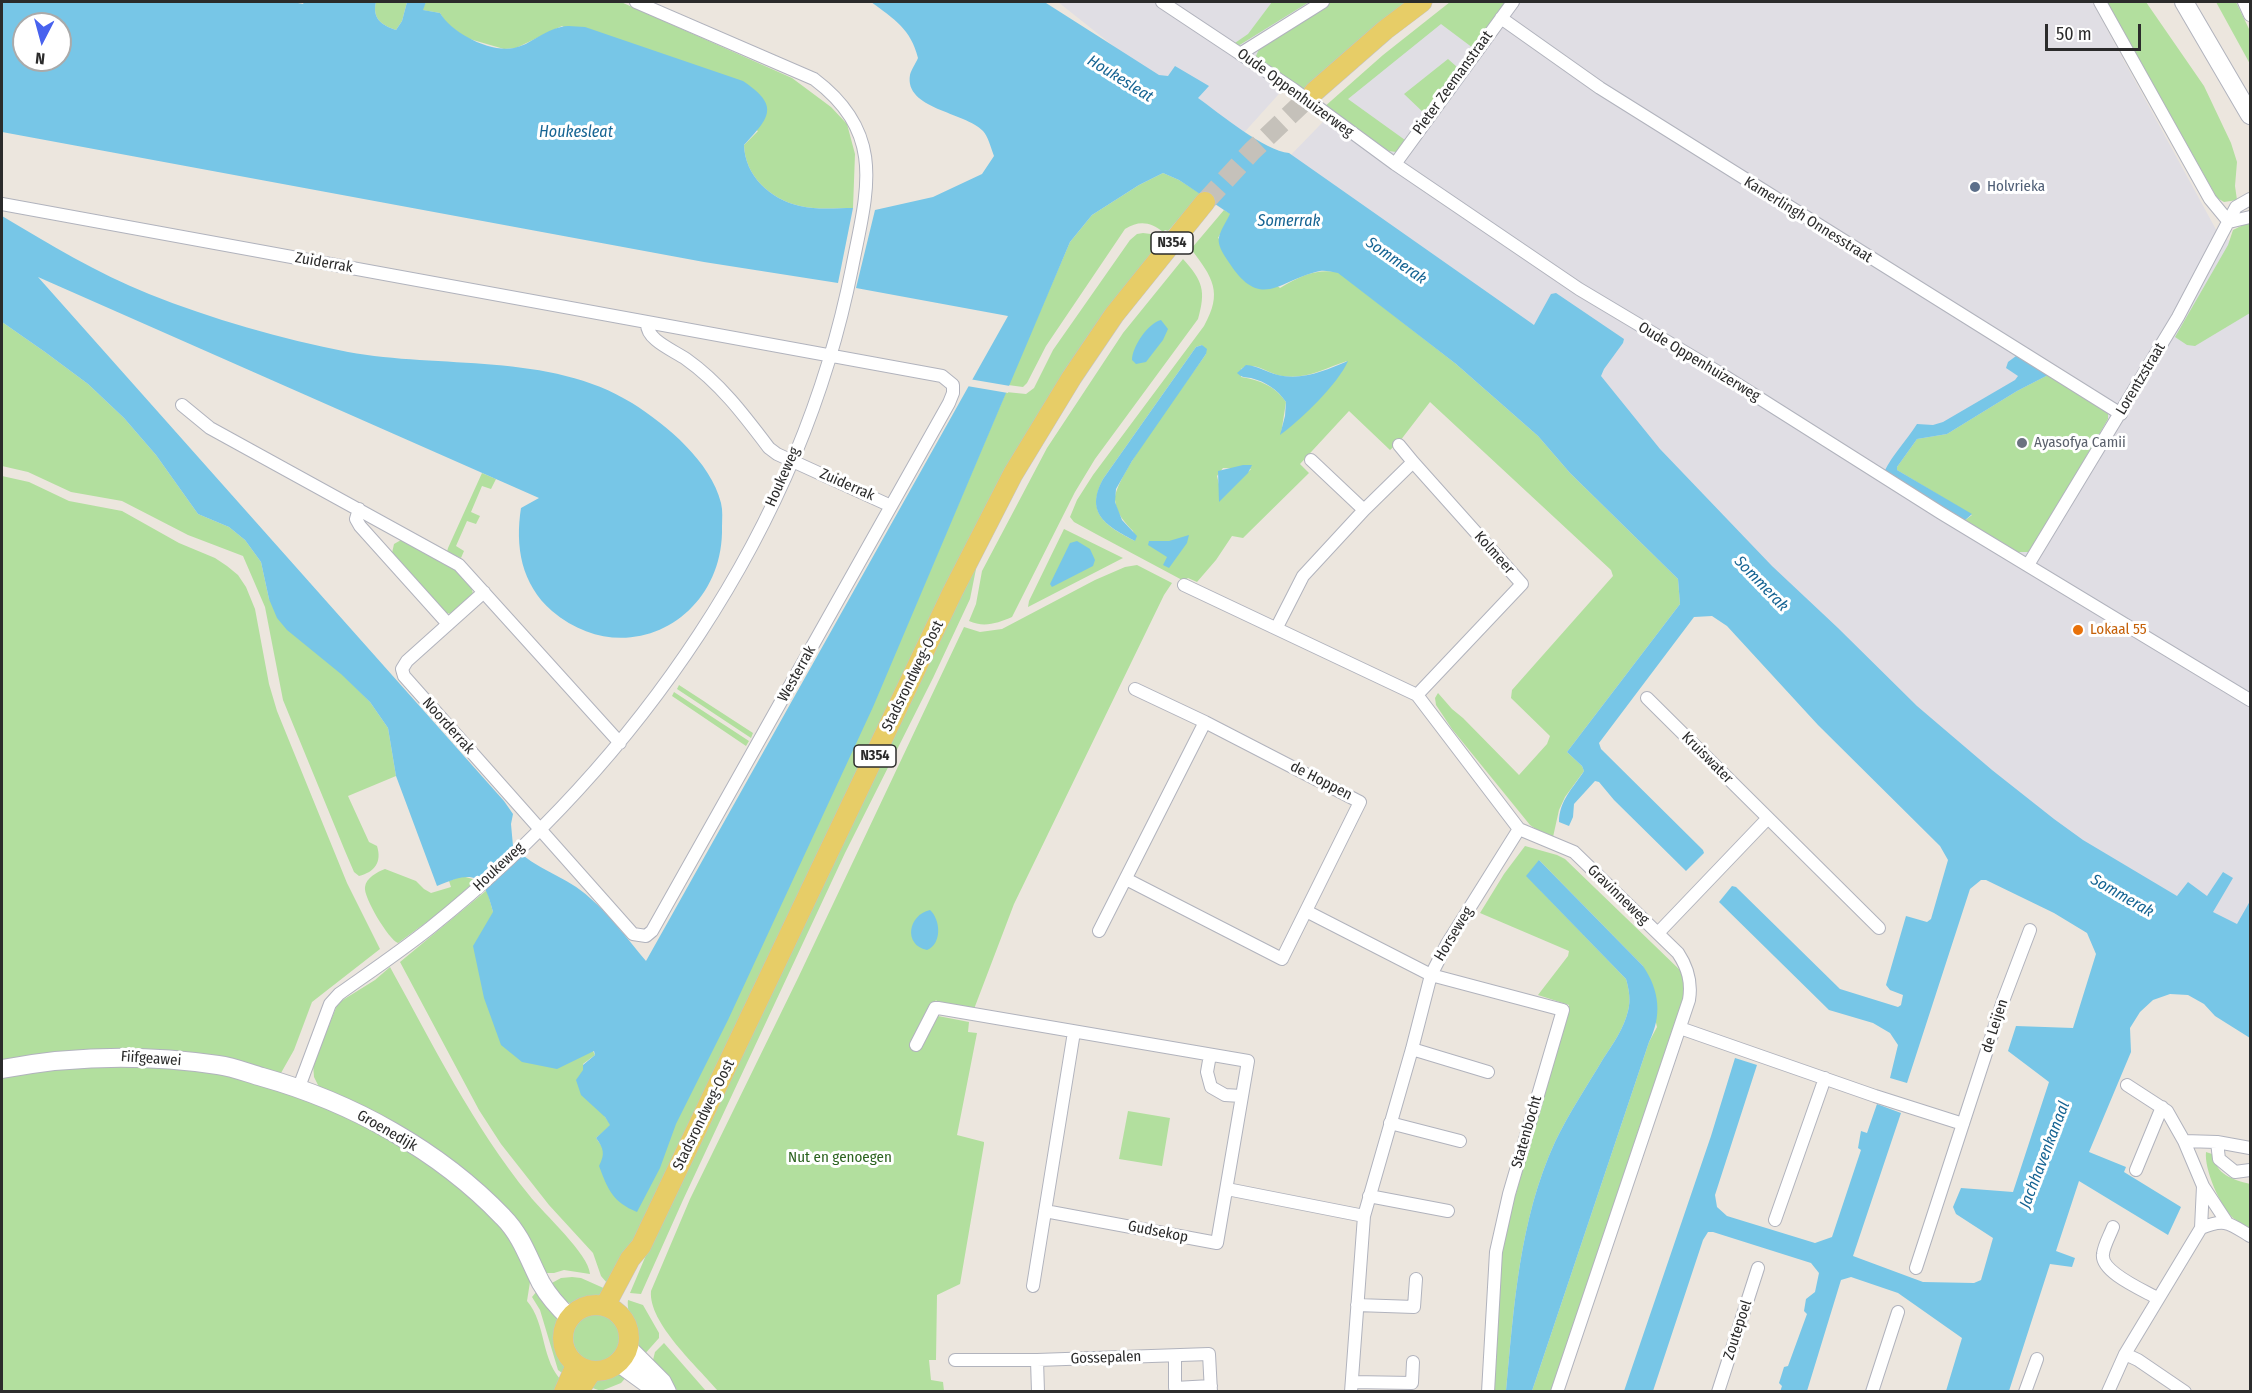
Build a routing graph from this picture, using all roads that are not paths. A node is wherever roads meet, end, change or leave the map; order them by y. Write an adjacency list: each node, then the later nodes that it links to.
1 (636, 2): 22 (street, Houkeweg)
2 (1162, 2): 11 (street, Oude Oppenhuizerweg)
3 (1323, 2): 11 (street)
4 (1422, 2): 12 (main road)
5 (1514, 2): 10 (street, Pieter Zeemanstraat)
6 (2100, 2): 20 (street)
7 (2184, 2): 13 (street)
8 (2244, 2): 9 (street)
9 (2250, 15)
10 (1501, 18): 15 (street, Pieter Zeemanstraat); 24 (street, Kamerlingh Onnesstraat)
11 (1240, 54): 15 (street, Oude Oppenhuizerweg)
12 (1314, 92)
13 (2247, 111): 14 (street)
14 (2250, 132)
15 (1395, 164): 32 (street, Oude Oppenhuizerweg)
16 (2250, 199): 20 (street, Lorentzstraat)
17 (1205, 202): 90 (main road, Stadsrondweg-Oost / N354)
18 (2, 204): 21 (street, Zuiderrak)
19 (2250, 217): 20 (street)
20 (2229, 222): 24 (street, Lorentzstraat)
21 (646, 323): 22 (street, Zuiderrak); 26 (street, Zuiderrak)
22 (830, 355): 26 (street, Houkeweg); 29 (street, Westerrak)
23 (182, 405): 30 (street)
24 (2121, 414): 32 (street, Lorentzstraat)
25 (1399, 445): 28 (street, Kolmeer)
26 (791, 460): 29 (street, Zuiderrak); 42 (street, Houkeweg)
27 (1311, 460): 31 (street)
28 (1413, 462): 31 (street); 38 (street, Kolmeer)
29 (891, 506): 44 (street, Westerrak)
30 (359, 510): 34 (street); 35 (street)
31 (1364, 510): 36 (street)
32 (2028, 565): 40 (street, Oude Oppenhuizerweg)
33 (1184, 585): 36 (street, Gravinneweg)
34 (484, 592): 35 (street, Noorderrak); 42 (street)
35 (448, 624): 44 (street, Noorderrak)
36 (1277, 627): 38 (street, Gravinneweg)
37 (1135, 689): 41 (street, de Hoppen)
38 (1417, 695): 45 (street, Gravinneweg)
39 (1647, 698): 43 (street, Kruiswater)
40 (2250, 700)
41 (1205, 722): 46 (street); 47 (street, de Hoppen)
42 (620, 743): 44 (street, Houkeweg)
43 (1768, 818): 48 (street, Kruiswater); 51 (street)
44 (540, 829): 62 (street, Houkeweg)
45 (1520, 829): 51 (street, Gravinneweg); 52 (street, Horseweg)
46 (1126, 879): 47 (street, de Hoppen); 50 (street)
47 (1306, 911): 52 (street)
48 (1879, 928)
49 (2030, 930): 66 (street, de Leijen)
50 (1099, 931)
51 (1658, 933): 53 (street, Gravinneweg)
52 (1431, 975): 56 (street, Horseweg); 108 (street, Statenbocht)
53 (1680, 1028): 60 (street); 109 (street, Gravinneweg)
54 (1074, 1032): 55 (street, Gudsekop); 57 (street, Gudsekop); 76 (street)
55 (916, 1045)
56 (1412, 1049): 59 (street); 65 (street, Horseweg)
57 (1210, 1055): 63 (street); 63 (street, Gudsekop)
58 (2, 1069): 62 (street, Fiifgeawei)
59 (1488, 1072)
60 (1825, 1078): 66 (street); 79 (street)
61 (2127, 1085): 64 (street)
62 (299, 1087): 92 (street, Groenedijk)
63 (1241, 1096): 74 (street, Gudsekop)
64 (2162, 1107): 68 (street); 71 (street)
65 (1390, 1123): 67 (street); 75 (street, Horseweg)
66 (1963, 1124): 85 (street, de Leijen)
67 (1460, 1141)
68 (2184, 1141): 69 (street); 73 (street)
69 (2217, 1142): 70 (street); 72 (street)
70 (2250, 1149)
71 (2136, 1170)
72 (2250, 1170)
73 (2203, 1186): 80 (street); 82 (street)
74 (1227, 1189): 76 (street, Gudsekop); 78 (street)
75 (1369, 1196): 77 (street); 78 (street, Horseweg)
76 (1045, 1211): 87 (street)
77 (1448, 1211)
78 (1364, 1215): 89 (street, Horseweg)
79 (1775, 1220)
80 (2220, 1222): 82 (street); 83 (street)
81 (2113, 1227): 88 (street)
82 (2201, 1228): 88 (street)
83 (2250, 1236)
84 (1758, 1268): 110 (street, Zoutepoel)
85 (1916, 1268)
86 (1416, 1279): 89 (street)
87 (1033, 1286)
88 (2157, 1298): 93 (street)
89 (1358, 1305): 101 (street, Horseweg)
90 (612, 1311): 92 (main road); 94 (main road)
91 (1898, 1312): 111 (street)
92 (570, 1318): 100 (main road)
93 (2125, 1354): 113 (street); 114 (street)
94 (624, 1355): 100 (main road); 105 (street); 106 (street)
95 (1175, 1356): 98 (street, Gossepalen); 102 (street, Gossepalen); 102 (street, Gossepalen)
96 (2037, 1359): 112 (street)
97 (955, 1360): 98 (street, Gossepalen)
98 (1037, 1360): 107 (street)
99 (1413, 1362): 101 (street, Horseweg)
100 (584, 1368): 103 (main road); 104 (main road)
101 (1352, 1387)
102 (1211, 1389)
103 (564, 1392)
104 (578, 1392)
105 (659, 1392)
106 (667, 1392)
107 (1038, 1392)
108 (1488, 1392)
109 (1557, 1392)
110 (1718, 1392)
111 (1872, 1392)
112 (2025, 1392)
113 (2108, 1392)
114 (2185, 1392)

